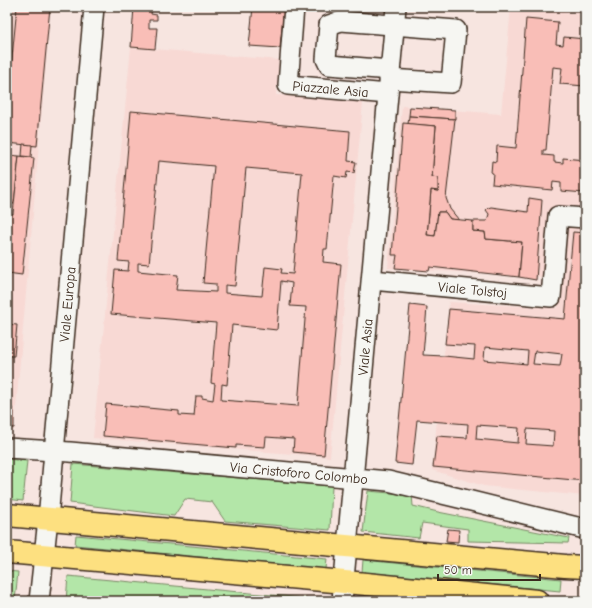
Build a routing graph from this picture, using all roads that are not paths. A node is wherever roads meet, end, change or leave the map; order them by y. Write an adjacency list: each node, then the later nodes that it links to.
1 (94, 7): 8 (street, Viale Europa)
2 (294, 7): 4 (street, Piazzale Asia)
3 (395, 16): 4 (street); 4 (street, Piazzale Asia); 4 (street, Piazzale Asia)
4 (389, 81): 6 (street, Viale Asia)
5 (585, 218): 6 (street, Viale Tolstoj)
6 (372, 280): 9 (street, Viale Asia)
7 (7, 448): 8 (street, Via Cristoforo Colombo)
8 (54, 451): 9 (street, Via Cristoforo Colombo); 11 (street, Viale Europa)
9 (353, 478): 12 (street, Via Cristoforo Colombo); 13 (street, Viale Asia)
10 (7, 515): 11 (main road)
11 (48, 519): 13 (main road); 15 (street, Viale Europa)
12 (585, 529)
13 (347, 547): 16 (main road); 17 (street, Viale Asia)
14 (7, 552): 15 (main road)
15 (45, 555): 17 (main road); 18 (street, Viale Europa)
16 (585, 567)
17 (343, 592): 19 (main road)
18 (39, 601)
19 (537, 601)

